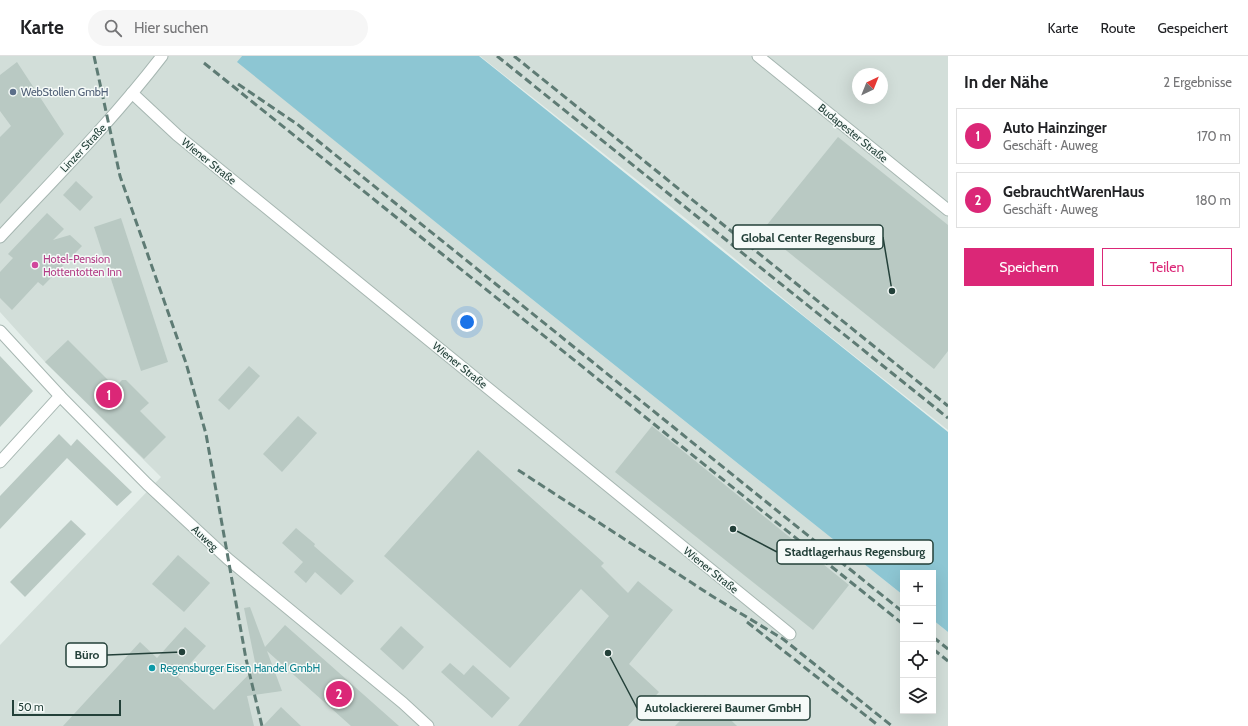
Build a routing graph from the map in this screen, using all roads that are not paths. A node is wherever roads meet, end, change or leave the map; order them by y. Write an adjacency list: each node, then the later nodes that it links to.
1 (162, 56): 3 (street, Linzer Straße)
2 (758, 56): 4 (street, Budapester Straße)
3 (132, 93): 5 (street, Linzer Straße); 9 (street, Wiener Straße)
4 (948, 210)
5 (0, 237)
6 (0, 331): 7 (street, Auweg)
7 (60, 396): 8 (street); 10 (street, Auweg)
8 (0, 462)
9 (790, 634)
10 (428, 726)

